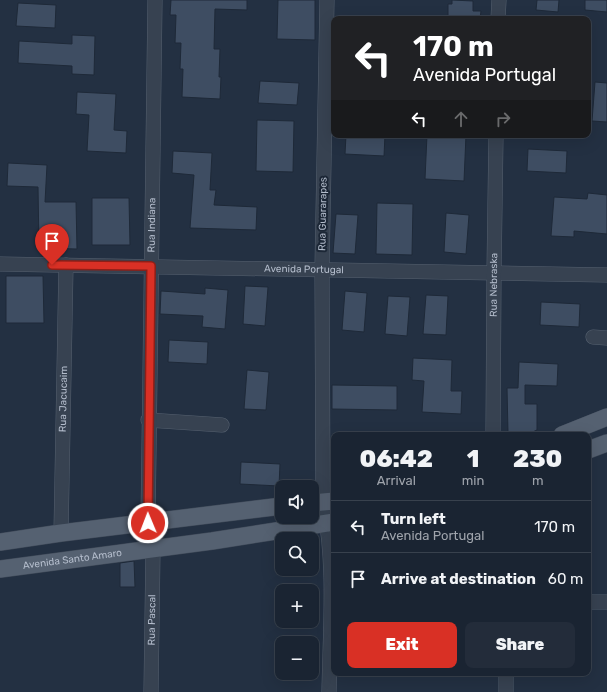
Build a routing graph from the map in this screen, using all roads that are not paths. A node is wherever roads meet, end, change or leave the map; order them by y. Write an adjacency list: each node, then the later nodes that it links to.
1 (155, 0): 9 (street, Rua Indiana)
2 (326, 0): 5 (street, Rua Guararapes)
3 (499, 0): 4 (street)
4 (498, 16)
5 (330, 81): 10 (street, Rua Guararapes)
6 (496, 138): 11 (street, Rua Nebraska)
7 (0, 264): 8 (street, Avenida Portugal)
8 (66, 265): 9 (street, Avenida Portugal); 26 (street, Rua Jacucaim)
9 (151, 266): 10 (street, Avenida Portugal); 16 (street, Rua Indiana)
10 (322, 269): 11 (street, Avenida Portugal); 22 (street, Rua Guararapes)
11 (494, 273): 12 (street, Avenida Portugal); 18 (street, Rua Nebraska)
12 (607, 275)
13 (593, 338): 14 (street)
14 (607, 338)
15 (607, 417): 19 (main road)
16 (148, 420): 17 (street); 25 (street, Rua Indiana)
17 (222, 426)
18 (493, 432)
19 (570, 432)
20 (607, 443): 21 (main road)
21 (591, 449)
22 (323, 502): 24 (street, Rua Guararapes)
23 (275, 507): 25 (main road)
24 (330, 522): 28 (main road, Avenida Santo Amaro); 29 (street, Rua Guararapes)
25 (148, 523): 26 (main road)
26 (61, 533): 27 (main road)
27 (0, 542)
28 (153, 548): 30 (main road, Avenida Santo Amaro); 35 (street, Rua Pascal)
29 (331, 558)
30 (0, 569)
31 (591, 602): 32 (street)
32 (607, 602)
33 (331, 627): 36 (street, Rua Guararapes)
34 (506, 676): 37 (street)
35 (151, 692)
36 (329, 692)
37 (506, 692)

